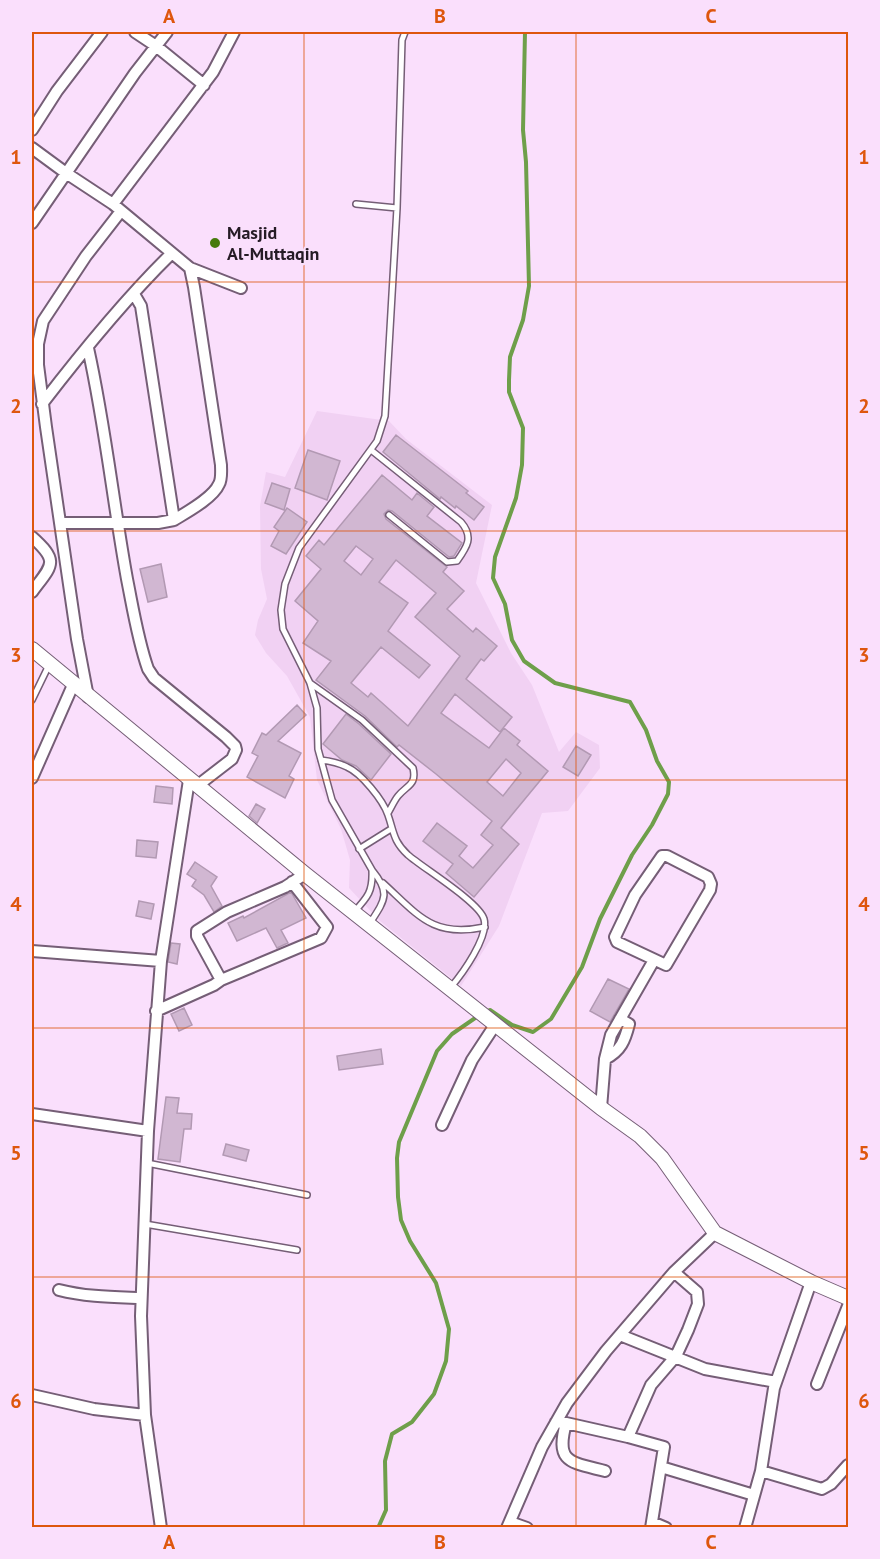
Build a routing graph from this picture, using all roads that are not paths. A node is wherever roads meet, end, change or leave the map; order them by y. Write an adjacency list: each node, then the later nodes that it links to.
1 (102, 32): 8 (street)
2 (135, 32): 6 (street)
3 (167, 32): 6 (street)
4 (234, 32): 7 (street)
5 (405, 32): 13 (lane)
6 (156, 46): 7 (street); 10 (street)
7 (204, 85): 12 (street)
8 (32, 130)
9 (32, 148): 10 (street)
10 (66, 173): 12 (street); 14 (street)
11 (356, 204): 13 (lane)
12 (117, 208): 15 (street); 20 (street)
13 (397, 208): 21 (lane)
14 (32, 224)
15 (171, 254): 16 (street); 18 (street)
16 (190, 268): 17 (street); 23 (street)
17 (241, 288)
18 (134, 294): 19 (street); 23 (street)
19 (88, 348): 20 (street); 24 (street)
20 (42, 404): 25 (street)
21 (370, 450): 22 (lane); 30 (lane)
22 (389, 515)
23 (174, 520): 24 (street)
24 (116, 522): 25 (street); 36 (street)
25 (60, 523): 32 (street)
26 (32, 537): 27 (street)
27 (32, 592)
28 (32, 649): 29 (street)
29 (50, 664): 31 (street); 33 (lane)
30 (310, 683): 34 (lane); 37 (lane)
31 (73, 685): 32 (street); 35 (street)
32 (88, 697): 36 (street)
33 (32, 700)
34 (321, 760): 37 (lane); 39 (lane)
35 (32, 778)
36 (193, 783): 41 (street); 49 (street)
37 (388, 813): 38 (lane)
38 (391, 829): 39 (lane); 46 (lane)
39 (359, 849): 40 (lane)
40 (372, 870): 43 (lane); 44 (lane)
41 (305, 874): 42 (street); 44 (street)
42 (292, 882): 50 (street); 50 (street)
43 (383, 883): 45 (lane); 46 (lane)
44 (354, 912): 45 (street)
45 (369, 924): 51 (street)
46 (485, 927): 51 (lane)
47 (32, 951): 49 (street)
48 (654, 960): 48 (street); 54 (street)
49 (161, 961): 52 (street)
50 (221, 980): 52 (street)
51 (450, 988): 53 (street)
52 (156, 1011): 57 (street)
53 (486, 1017): 54 (street); 56 (street)
54 (601, 1108): 61 (street)
55 (32, 1114): 57 (street)
56 (442, 1125)
57 (148, 1131): 58 (street)
58 (147, 1163): 59 (lane); 60 (street)
59 (307, 1195)
60 (145, 1224): 62 (lane); 66 (street)
61 (715, 1233): 63 (street); 64 (street)
62 (297, 1250)
63 (674, 1272): 69 (street); 70 (street)
64 (811, 1282): 67 (street); 71 (street)
65 (59, 1290): 66 (street)
66 (141, 1298): 74 (street)
67 (849, 1298)
68 (849, 1306): 72 (street)
69 (620, 1335): 70 (street); 75 (street)
70 (675, 1356): 71 (street); 76 (street)
71 (776, 1382): 80 (street)
72 (817, 1384)
73 (32, 1395): 74 (street)
74 (145, 1415): 84 (street)
75 (561, 1422): 76 (street); 79 (street); 82 (street)
76 (628, 1437): 78 (street)
77 (849, 1465): 80 (street)
78 (661, 1467): 81 (street); 83 (street)
79 (604, 1471)
80 (761, 1471): 81 (street)
81 (754, 1495): 87 (street)
82 (508, 1525): 85 (street)
83 (651, 1525): 86 (street)
84 (161, 1527)
85 (527, 1527)
86 (666, 1527)
87 (745, 1527)

